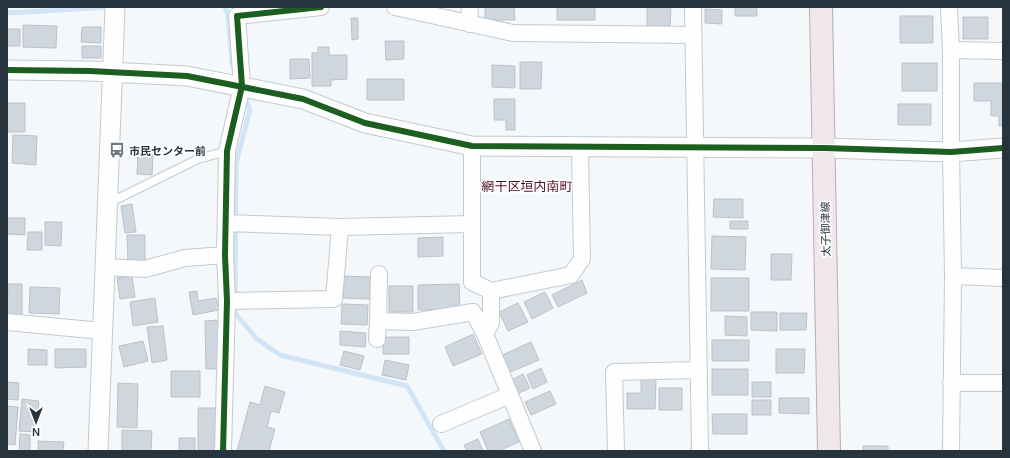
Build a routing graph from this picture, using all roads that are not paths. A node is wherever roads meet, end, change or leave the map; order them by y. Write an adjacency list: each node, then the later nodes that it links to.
1 (115, 7): 14 (street)
2 (321, 7): 8 (street)
3 (395, 7): 9 (street)
4 (470, 7): 9 (street)
5 (693, 7): 10 (street)
6 (821, 7): 19 (main road, 太子御津線)
7 (949, 7): 11 (street)
8 (236, 11): 15 (street)
9 (468, 24): 10 (street)
10 (693, 35): 18 (street)
11 (951, 50): 12 (street); 22 (street)
12 (1003, 51)
13 (7, 70): 14 (street)
14 (112, 72): 15 (street); 23 (street)
15 (242, 86): 16 (street); 21 (street)
16 (472, 146): 17 (street); 25 (street)
17 (580, 148): 18 (street); 32 (street)
18 (694, 148): 19 (street); 39 (street)
19 (824, 148): 22 (street); 49 (main road, 太子御津線)
20 (1003, 148): 22 (street)
21 (227, 151): 23 (lane); 24 (street)
22 (951, 152): 30 (street)
23 (107, 204): 28 (street)
24 (226, 223): 26 (street); 27 (street)
25 (472, 224): 26 (street); 32 (street)
26 (340, 227): 33 (street)
27 (225, 255): 28 (street); 33 (street)
28 (104, 267): 36 (street)
29 (379, 274): 34 (street)
30 (953, 276): 31 (street); 40 (street)
31 (1003, 278)
32 (491, 291): 37 (street)
33 (227, 301): 45 (street)
34 (378, 321): 37 (street); 38 (street)
35 (7, 322): 36 (street)
36 (102, 331): 44 (street)
37 (485, 334): 42 (street)
38 (376, 339)
39 (699, 370): 47 (street); 48 (street)
40 (951, 383): 41 (street); 50 (street)
41 (1003, 383)
42 (510, 395): 43 (street); 46 (street)
43 (441, 424)
44 (98, 451)
45 (223, 451)
46 (533, 451)
47 (616, 451)
48 (700, 451)
49 (829, 451)
50 (951, 451)

